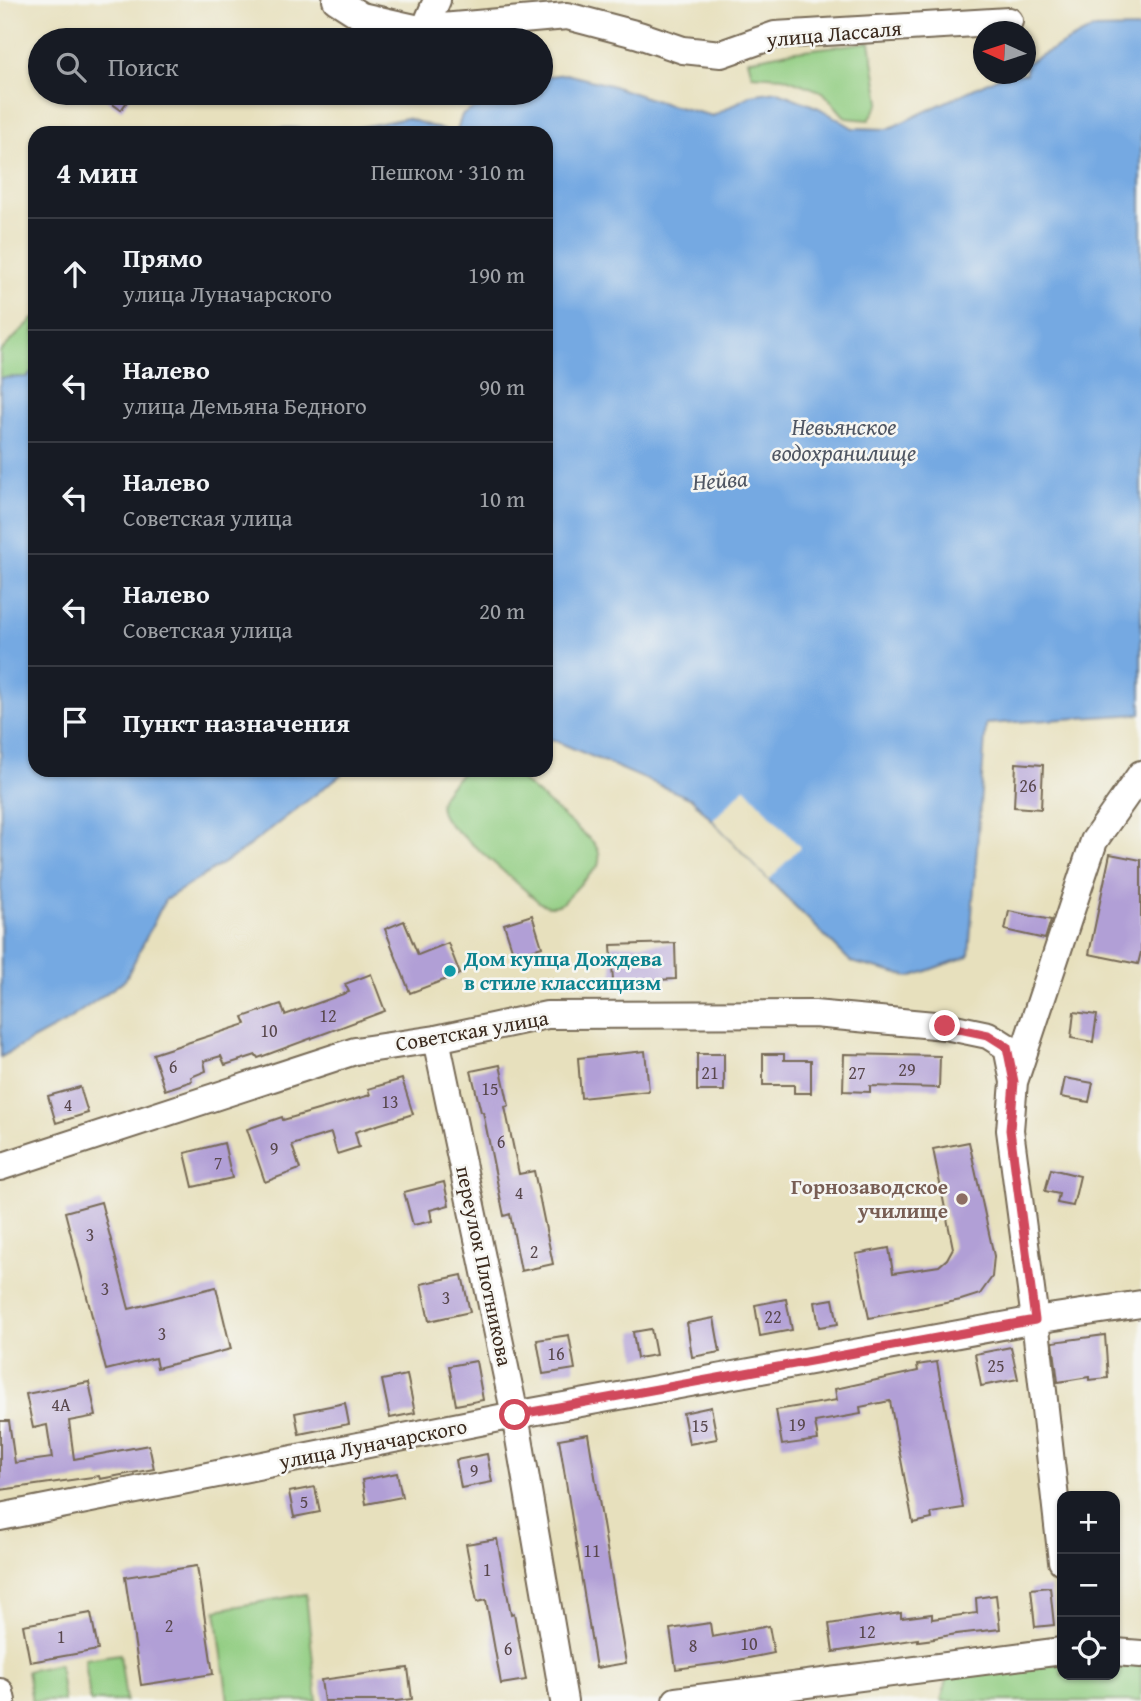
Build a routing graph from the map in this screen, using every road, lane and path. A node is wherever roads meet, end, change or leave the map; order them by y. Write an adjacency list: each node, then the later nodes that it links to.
1 (336, 0): 4 (street, улица Лассаля)
2 (437, 0): 5 (street)
3 (973, 23): 5 (street, улица Лассаля)
4 (415, 28)
5 (425, 28)
6 (1141, 774): 8 (street)
7 (436, 1040): 8 (street, Советская улица); 9 (street, Советская улица); 12 (street, переулок Плотникова)
8 (1014, 1082): 11 (street)
9 (0, 1167)
10 (1141, 1304): 11 (street, улица Луначарского)
11 (1035, 1320): 12 (street, улица Луначарского); 14 (street)
12 (515, 1415): 13 (street, улица Луначарского); 20 (street, переулок Плотникова)
13 (0, 1517)
14 (1061, 1554)
15 (1057, 1652): 21 (street)
16 (1120, 1652): 17 (street)
17 (1141, 1654)
18 (0, 1692): 19 (street)
19 (2, 1701)
20 (564, 1701)
21 (676, 1701)

